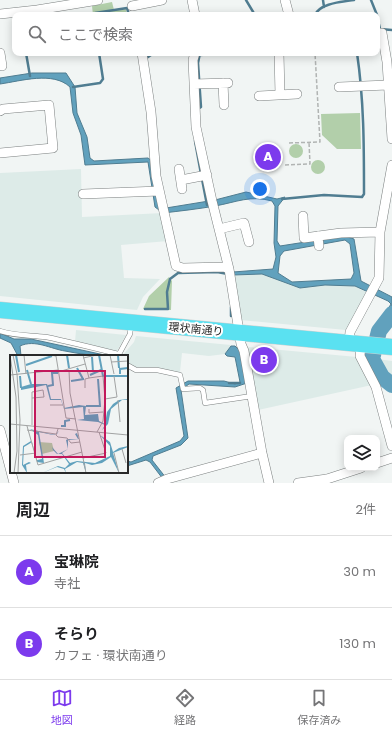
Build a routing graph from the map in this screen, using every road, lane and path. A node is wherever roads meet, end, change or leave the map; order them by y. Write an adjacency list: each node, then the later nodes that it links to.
1 (98, 0): 6 (street)
2 (162, 0): 5 (street)
3 (192, 0): 7 (street)
4 (285, 0): 8 (street)
5 (132, 7)
6 (19, 12)
7 (194, 12)
8 (287, 12)
9 (12, 13): 10 (street)
10 (0, 14)
11 (380, 33): 19 (street)
12 (0, 53): 17 (street)
13 (194, 56): 18 (street)
14 (278, 56): 22 (street)
15 (315, 56): 27 (path)
16 (143, 57): 34 (street)
17 (2, 66)
18 (198, 84): 24 (street); 33 (street)
19 (388, 85): 20 (street); 26 (street)
20 (339, 87)
21 (297, 94): 22 (street)
22 (280, 95): 23 (street)
23 (260, 96)
24 (224, 104)
25 (0, 111): 29 (street)
26 (392, 139)
27 (309, 142): 28 (path); 31 (path)
28 (289, 143)
29 (0, 153)
30 (392, 164): 38 (street)
31 (285, 165)
32 (179, 169): 33 (street)
33 (203, 176): 37 (street)
34 (156, 191): 35 (street); 42 (street)
35 (83, 194)
36 (303, 216): 39 (street)
37 (219, 229): 40 (street); 42 (street)
38 (380, 232): 39 (street); 47 (street)
39 (318, 236): 41 (street)
40 (249, 242)
41 (318, 246)
42 (230, 272): 46 (street)
43 (0, 310): 44 (highway, 環状南通り)
44 (131, 323): 46 (highway, 環状南通り); 48 (lane)
45 (0, 331): 48 (lane)
46 (239, 333): 47 (highway, 環状南通り); 50 (street)
47 (370, 345): 52 (street)
48 (118, 355)
49 (128, 366): 50 (lane)
50 (252, 396): 53 (street)
51 (0, 430): 55 (street)
52 (392, 446)
53 (262, 453): 58 (street); 60 (street)
54 (392, 458): 56 (street)
55 (2, 460): 59 (street)
56 (380, 462)
57 (352, 471): 61 (street)
58 (162, 481)
59 (14, 483)
60 (269, 483)
61 (298, 483)

